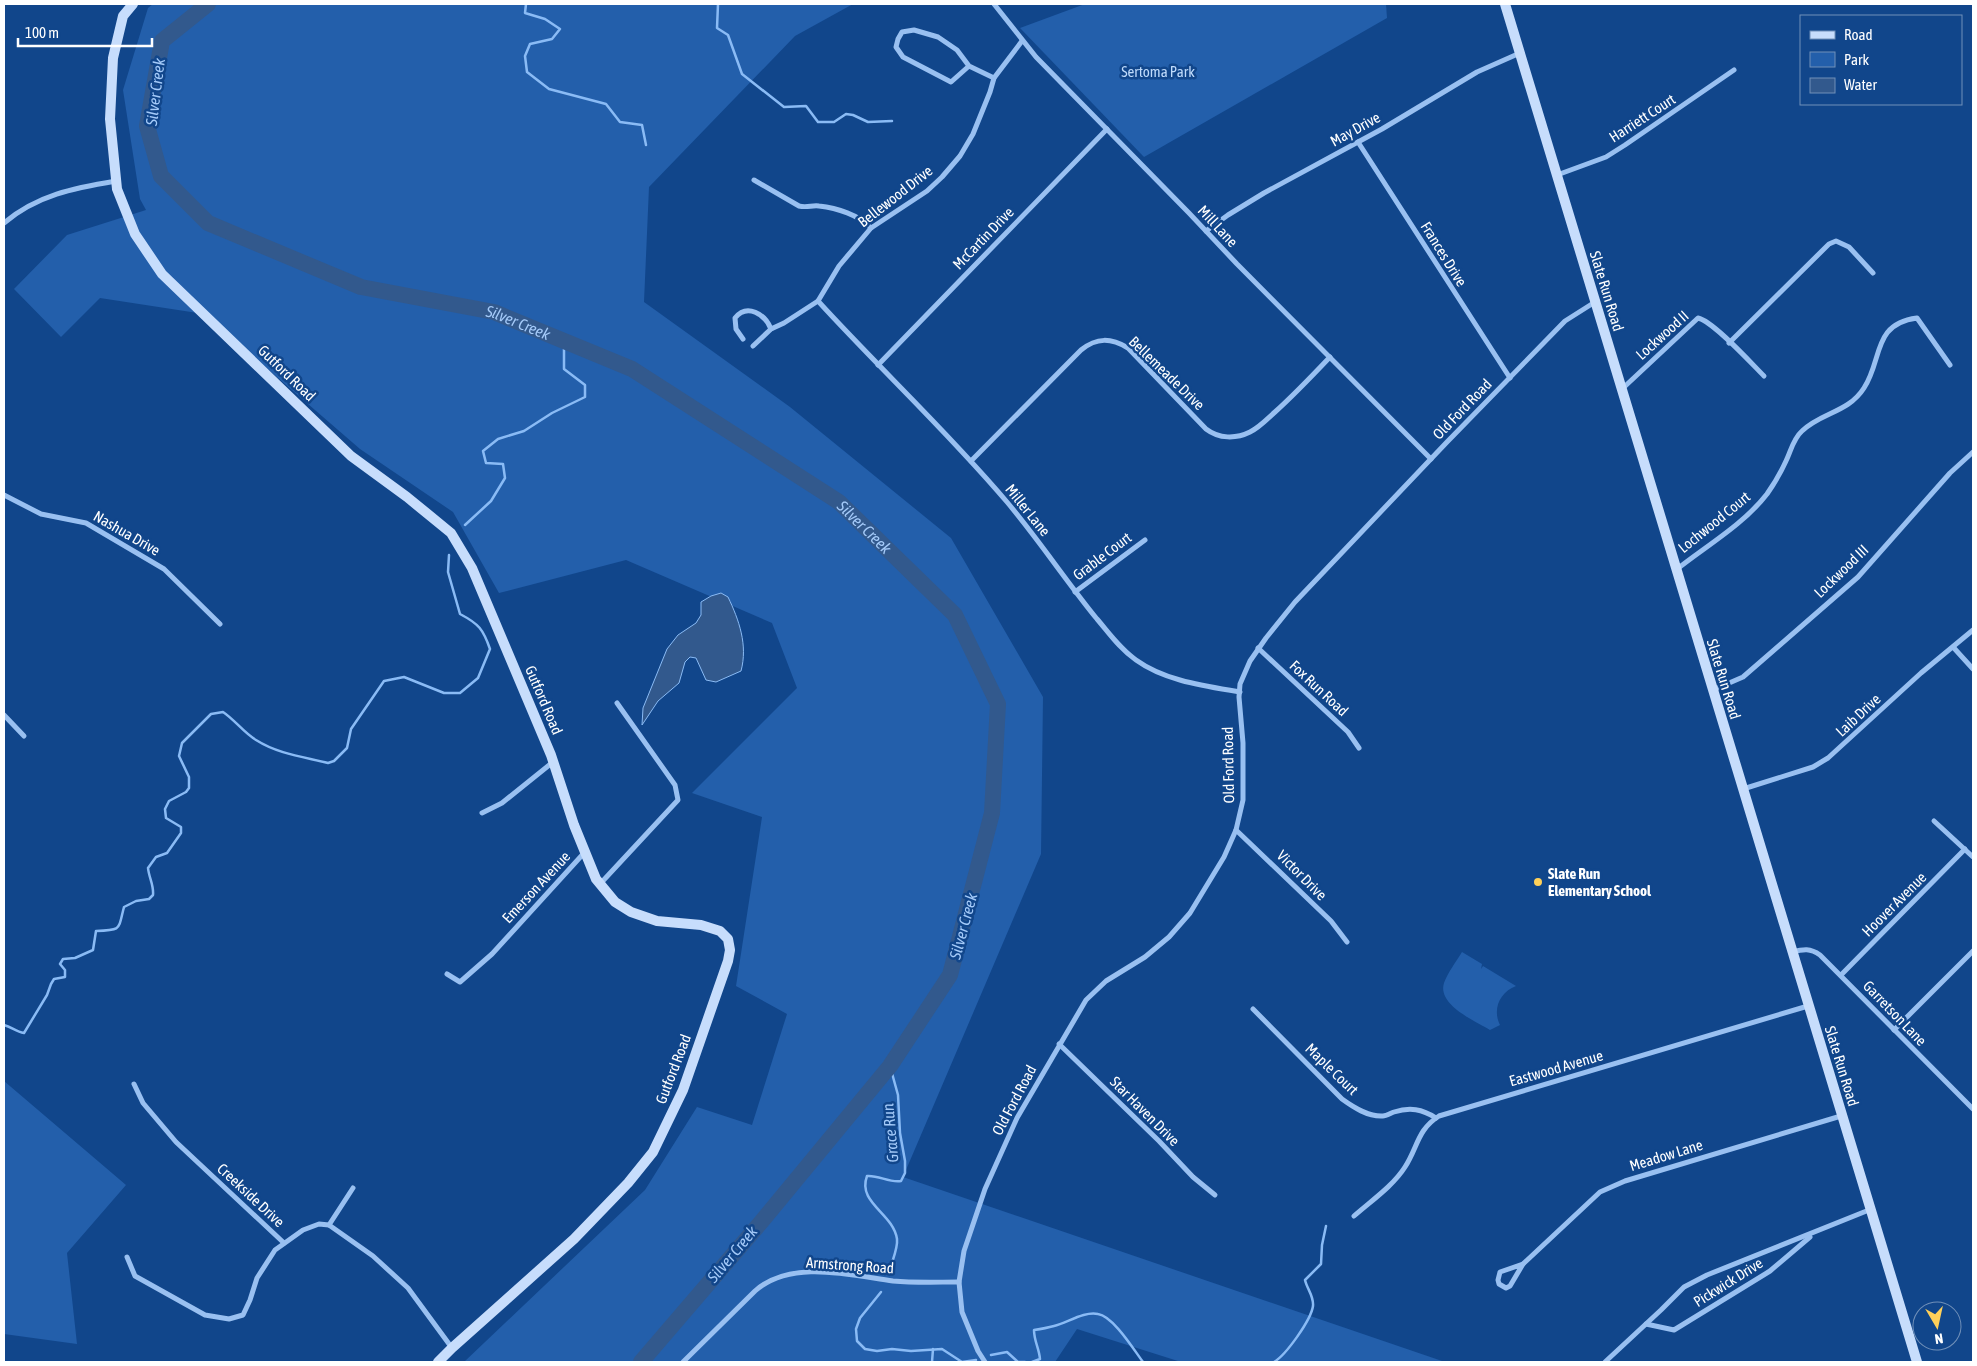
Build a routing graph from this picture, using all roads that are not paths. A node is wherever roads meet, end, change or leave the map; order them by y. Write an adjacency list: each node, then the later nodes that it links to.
1 (133, 4): 13 (street, Gutford Road)
2 (994, 4): 4 (street, Mill Lane)
3 (1505, 4): 5 (street, Slate Run Road)
4 (1022, 41): 8 (street, Bellewood Drive); 9 (street, Mill Lane)
5 (1520, 53): 10 (street, May Drive); 11 (street, Slate Run Road)
6 (969, 66): 6 (street); 8 (street)
7 (1734, 70): 11 (street, Harriett Court)
8 (994, 78): 15 (street, Bellewood Drive)
9 (1107, 128): 16 (street, Mill Lane); 25 (street, McCartin Drive)
10 (1358, 142): 16 (street, May Drive); 28 (street, Frances Drive)
11 (1557, 175): 19 (street, Slate Run Road)
12 (754, 180): 15 (street)
13 (116, 181): 14 (street); 48 (street, Gutford Road)
14 (4, 223)
15 (872, 228): 18 (street, Bellewood Drive)
16 (1206, 231): 24 (street, Mill Lane)
17 (1873, 273): 22 (street)
18 (818, 301): 20 (street, Bellewood Drive); 25 (street, Miller Lane)
19 (1595, 302): 28 (street, Old Ford Road); 29 (street, Slate Run Road)
20 (771, 329): 21 (street); 23 (street, Bellewood Drive)
21 (743, 338)
22 (1729, 342): 27 (street, Lockwood II); 29 (street, Lockwood II)
23 (753, 346)
24 (1330, 357): 31 (street, Mill Lane); 32 (street, Bellemeade Drive)
25 (878, 365): 32 (street, Miller Lane)
26 (1950, 365): 35 (street, Lochwood Court)
27 (1764, 376)
28 (1510, 378): 31 (street, Old Ford Road)
29 (1621, 390): 35 (street, Slate Run Road)
30 (1973, 452): 42 (street, Lockwood III)
31 (1431, 459): 40 (street, Old Ford Road)
32 (971, 461): 36 (street, Miller Lane)
33 (4, 495): 37 (street, Nashua Drive)
34 (1145, 540): 36 (street, Grable Court)
35 (1675, 570): 42 (street, Slate Run Road)
36 (1075, 592): 43 (street, Miller Lane)
37 (220, 624)
38 (1973, 630): 39 (street, Laib Drive)
39 (1953, 647): 41 (street); 49 (street, Laib Drive)
40 (1258, 648): 43 (street, Old Ford Road); 47 (street, Fox Run Road)
41 (1973, 669)
42 (1712, 690): 49 (street, Slate Run Road)
43 (1240, 692): 52 (street, Old Ford Road)
44 (617, 703): 56 (street)
45 (4, 714): 46 (street)
46 (24, 736)
47 (1359, 748)
48 (554, 762): 50 (street); 54 (street, Gutford Road)
49 (1742, 789): 59 (street, Slate Run Road)
50 (482, 813)
51 (1934, 821): 53 (street)
52 (1236, 830): 57 (street, Victor Drive); 65 (street, Old Ford Road)
53 (1965, 849): 55 (street); 61 (street, Hoover Avenue)
54 (585, 852): 56 (street, Gutford Road); 60 (street, Emerson Avenue)
55 (1973, 857)
56 (600, 884): 81 (street, Gutford Road)
57 (1347, 942)
58 (1973, 951): 64 (street)
59 (1792, 952): 61 (street, Garretson Lane); 62 (street, Slate Run Road)
60 (448, 974)
61 (1841, 975): 64 (street, Garretson Lane)
62 (1808, 1006): 68 (street, Slate Run Road); 69 (street, Eastwood Avenue)
63 (1253, 1009): 69 (street, Maple Court)
64 (1894, 1030): 67 (street, Garretson Lane)
65 (1059, 1044): 71 (street, Star Haven Drive); 79 (street, Old Ford Road)
66 (134, 1084): 76 (street, Creekside Drive)
67 (1973, 1109)
68 (1841, 1116): 72 (street, Slate Run Road); 78 (street, Meadow Lane)
69 (1436, 1118): 73 (street, Eastwood Avenue)
70 (353, 1188): 74 (street)
71 (1215, 1195)
72 (1869, 1210): 75 (street, Pickwick Drive); 86 (street, Slate Run Road)
73 (1354, 1216)
74 (329, 1225): 76 (street, Creekside Drive); 81 (street)
75 (1814, 1233): 80 (street, Pickwick Drive); 80 (street, Pickwick Drive)
76 (284, 1243): 77 (street)
77 (127, 1257)
78 (1523, 1264): 78 (street, Meadow Lane)
79 (959, 1282): 83 (street, Armstrong Road); 84 (street, Old Ford Road)
80 (1646, 1324): 85 (street, Pickwick Drive)
81 (452, 1348): 82 (street, Gutford Road)
82 (438, 1362)
83 (683, 1362)
84 (985, 1362)
85 (1605, 1362)
86 (1917, 1362)

